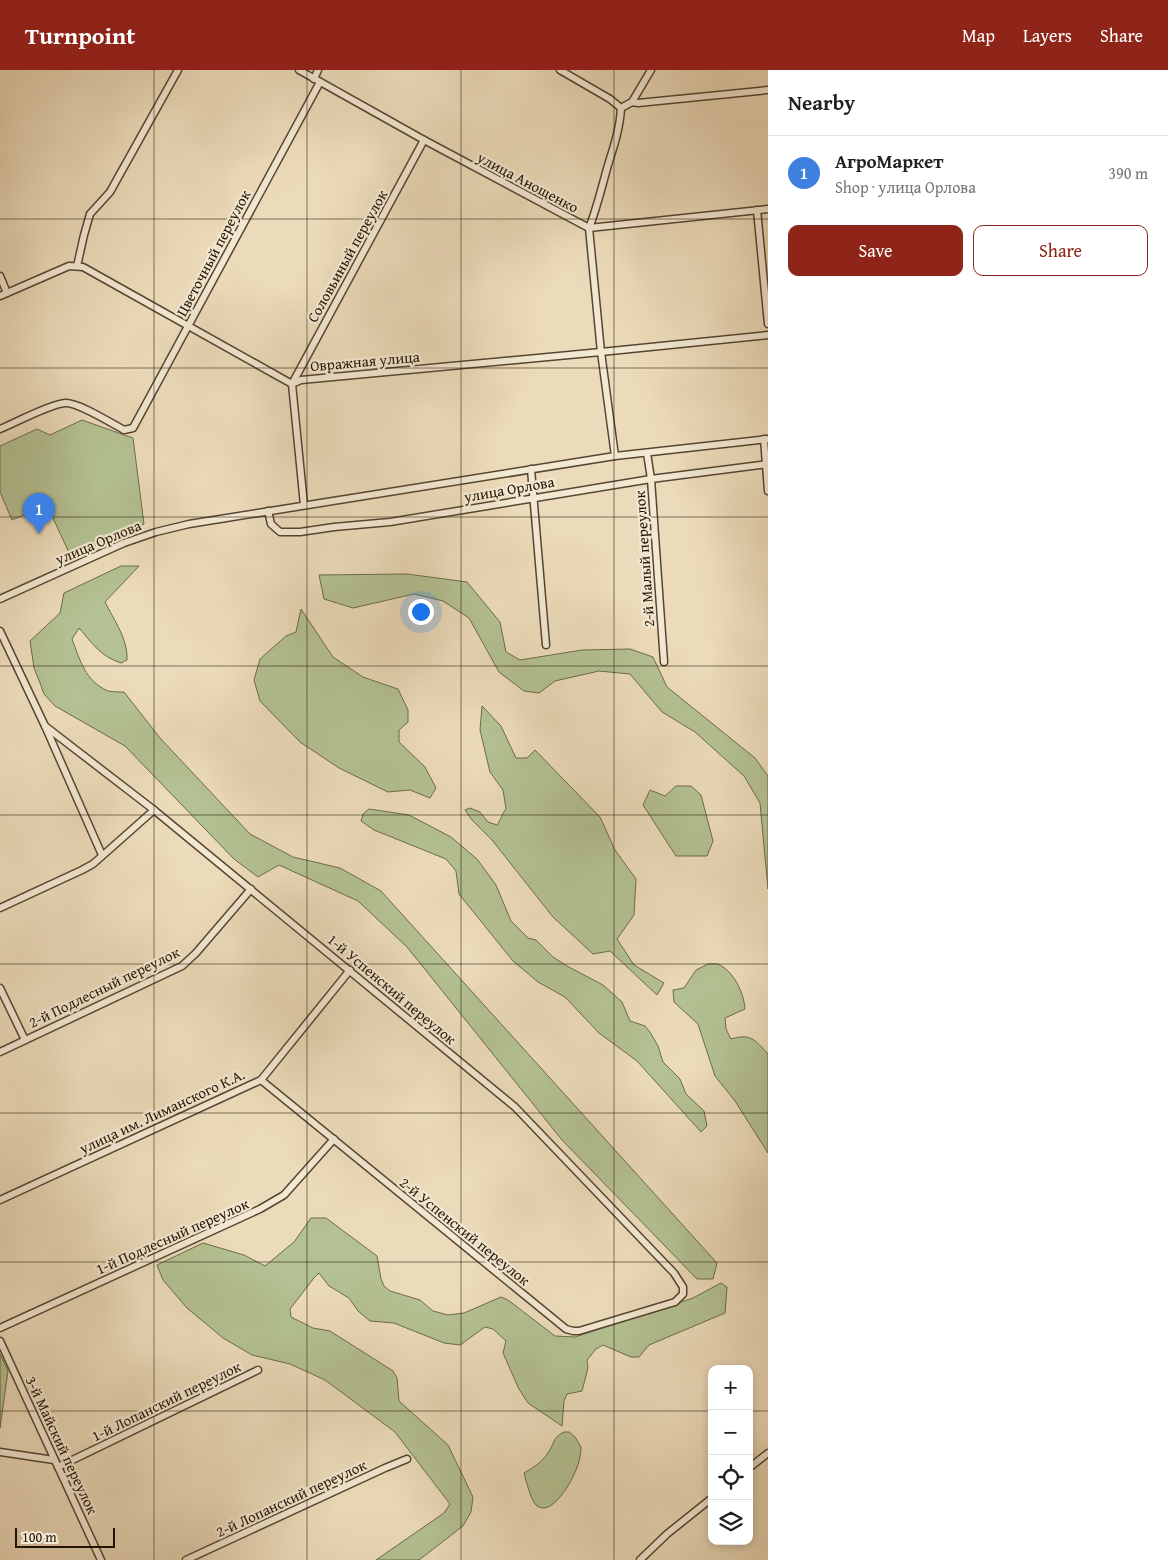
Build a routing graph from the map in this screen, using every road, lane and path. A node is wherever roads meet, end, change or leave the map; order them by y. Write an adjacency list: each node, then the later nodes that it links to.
1 (178, 70): 14 (street)
2 (299, 70): 6 (street, улица Анощенко)
3 (318, 70): 6 (street, Цветочный переулок)
4 (560, 70): 9 (street)
5 (650, 70): 8 (street)
6 (317, 80): 10 (street, улица Анощенко); 19 (street, Цветочный переулок)
7 (768, 90): 8 (street)
8 (632, 102): 9 (street)
9 (621, 108): 13 (street)
10 (424, 140): 13 (street, улица Анощенко); 22 (street, Соловьиный переулок)
11 (768, 209): 12 (street, улица Анощенко)
12 (757, 210): 13 (street, улица Анощенко); 18 (street)
13 (589, 228): 21 (street)
14 (77, 266): 16 (street); 19 (street, Овражная улица)
15 (0, 276): 16 (street)
16 (7, 293): 17 (street)
17 (0, 296)
18 (768, 324)
19 (188, 326): 22 (street, Овражная улица); 23 (street, Цветочный переулок)
20 (768, 335): 21 (street, Овражная улица)
21 (602, 352): 22 (street, Овражная улица); 26 (street)
22 (292, 384): 32 (street)
23 (0, 429)
24 (766, 439): 25 (street, улица Орлова); 27 (street)
25 (648, 453): 26 (street, улица Орлова); 29 (street, 2-й Малый переулок)
26 (615, 456): 28 (street, улица Орлова)
27 (767, 464): 29 (street, улица Орлова); 30 (street)
28 (531, 469): 31 (street); 32 (street, улица Орлова)
29 (652, 479): 31 (street, улица Орлова); 37 (street, 2-й Малый переулок)
30 (768, 491)
31 (534, 497): 33 (street, улица Орлова); 36 (street)
32 (304, 505): 33 (street, улица Орлова)
33 (268, 511): 34 (street, улица Орлова)
34 (0, 599)
35 (0, 631): 38 (street, 1-й Успенский переулок)
36 (546, 645)
37 (664, 662)
38 (45, 726): 39 (street, 1-й Успенский переулок); 40 (street, 1-й Успенский переулок)
39 (154, 810): 40 (street); 41 (street, 1-й Успенский переулок)
40 (102, 855): 42 (street)
41 (251, 889): 43 (street, 1-й Успенский переулок); 45 (street, 2-й Подлесный переулок)
42 (0, 908)
43 (350, 970): 47 (street, улица им. Лиманского К.А.); 50 (street, 1-й Успенский переулок)
44 (0, 988): 45 (street)
45 (25, 1040): 46 (street, 2-й Подлесный переулок)
46 (0, 1052)
47 (261, 1080): 48 (street, 2-й Успенский переулок); 49 (street, улица им. Лиманского К.А.)
48 (334, 1139): 50 (street, 2-й Успенский переулок); 51 (street, 1-й Подлесный переулок)
49 (0, 1200)
50 (675, 1302)
51 (0, 1328)
52 (0, 1341): 57 (street, 3-й Майский переулок)
53 (258, 1370): 59 (street, 1-й Лопанский переулок)
54 (0, 1452): 57 (street)
55 (768, 1453): 58 (street)
56 (407, 1459): 62 (street, 2-й Лопанский переулок)
57 (54, 1460): 59 (street, 3-й Майский переулок)
58 (753, 1465)
59 (58, 1467): 61 (street, 3-й Майский переулок)
60 (710, 1500): 63 (street)
61 (101, 1560)
62 (186, 1560)
63 (640, 1560)

